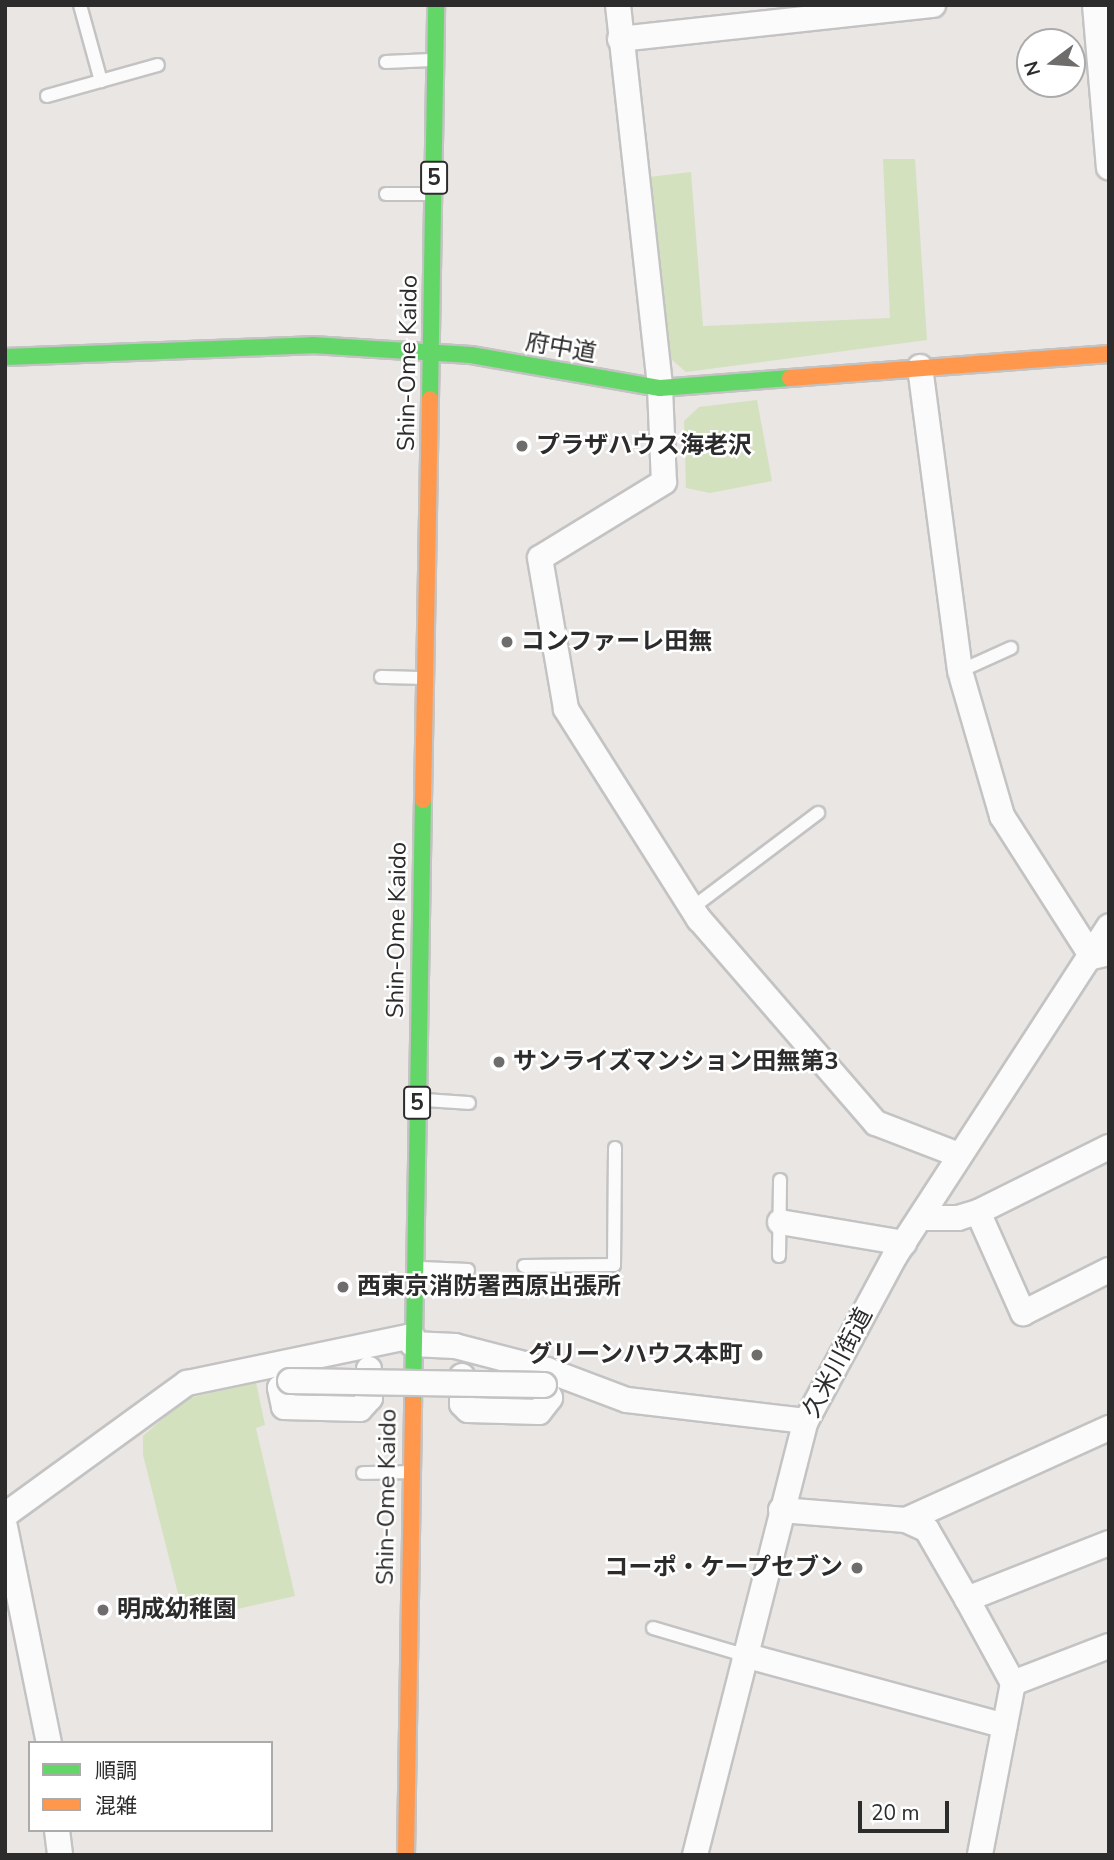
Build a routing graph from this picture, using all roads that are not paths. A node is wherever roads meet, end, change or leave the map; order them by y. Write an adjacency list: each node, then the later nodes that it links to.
1 (80, 5): 12 (lane)
2 (436, 5): 8 (main road, Shin-Ome Kaido / 5)
3 (618, 5): 7 (street)
4 (933, 5): 6 (street)
5 (1096, 5): 11 (street)
6 (896, 7): 7 (street)
7 (620, 39): 21 (street)
8 (436, 60): 9 (lane); 16 (main road, Shin-Ome Kaido / 5)
9 (386, 62)
10 (158, 65): 12 (lane)
11 (1105, 70): 14 (street)
12 (101, 80): 13 (lane)
13 (47, 96)
14 (1109, 167)
15 (386, 194): 16 (lane)
16 (434, 194): 17 (main road, Shin-Ome Kaido / 5)
17 (432, 351): 19 (main road, 府中道); 21 (main road, 府中道); 25 (main road, Shin-Ome Kaido / 5)
18 (1109, 354): 20 (main road, 府中道)
19 (5, 357)
20 (920, 367): 21 (main road, 府中道); 23 (street)
21 (660, 388): 27 (street)
22 (1011, 648): 23 (lane)
23 (961, 675): 29 (street)
24 (381, 677): 25 (lane)
25 (425, 678): 30 (main road, Shin-Ome Kaido / 5)
26 (818, 813): 27 (lane)
27 (692, 908): 34 (street)
28 (1109, 926): 29 (street, 久米川街道)
29 (1100, 955): 34 (street, 久米川街道)
30 (417, 1100): 31 (lane); 42 (main road, Shin-Ome Kaido / 5)
31 (469, 1103)
32 (1109, 1147): 36 (street)
33 (615, 1148): 41 (lane)
34 (959, 1155): 37 (street, 久米川街道)
35 (780, 1180): 38 (lane)
36 (978, 1212): 37 (street); 44 (street)
37 (923, 1217): 39 (street, 久米川街道)
38 (780, 1222): 39 (street); 40 (lane)
39 (904, 1243): 48 (street, 久米川街道)
40 (779, 1256)
41 (524, 1266)
42 (414, 1268): 43 (lane); 45 (main road, Shin-Ome Kaido / 5)
43 (468, 1270)
44 (1109, 1270)
45 (412, 1340): 48 (street); 51 (main road, Shin-Ome Kaido / 5); 53 (street)
46 (369, 1369): 47 (street, bridge)
47 (462, 1376)
48 (806, 1420): 52 (street, 久米川街道)
49 (1109, 1428): 54 (street)
50 (363, 1472): 51 (lane)
51 (410, 1472): 66 (main road, Shin-Ome Kaido / 5)
52 (781, 1510): 54 (street); 60 (street, 久米川街道)
53 (5, 1515)
54 (906, 1520): 57 (street)
55 (5, 1527): 63 (street)
56 (1109, 1543): 57 (street)
57 (967, 1599): 61 (street)
58 (653, 1628): 60 (lane)
59 (1109, 1646): 61 (street)
60 (744, 1655): 62 (street); 67 (street, 久米川街道)
61 (1013, 1683): 62 (street)
62 (1005, 1726): 68 (street)
63 (49, 1741)
64 (57, 1832): 65 (street)
65 (60, 1855)
66 (406, 1855)
67 (695, 1855)
68 (980, 1855)

